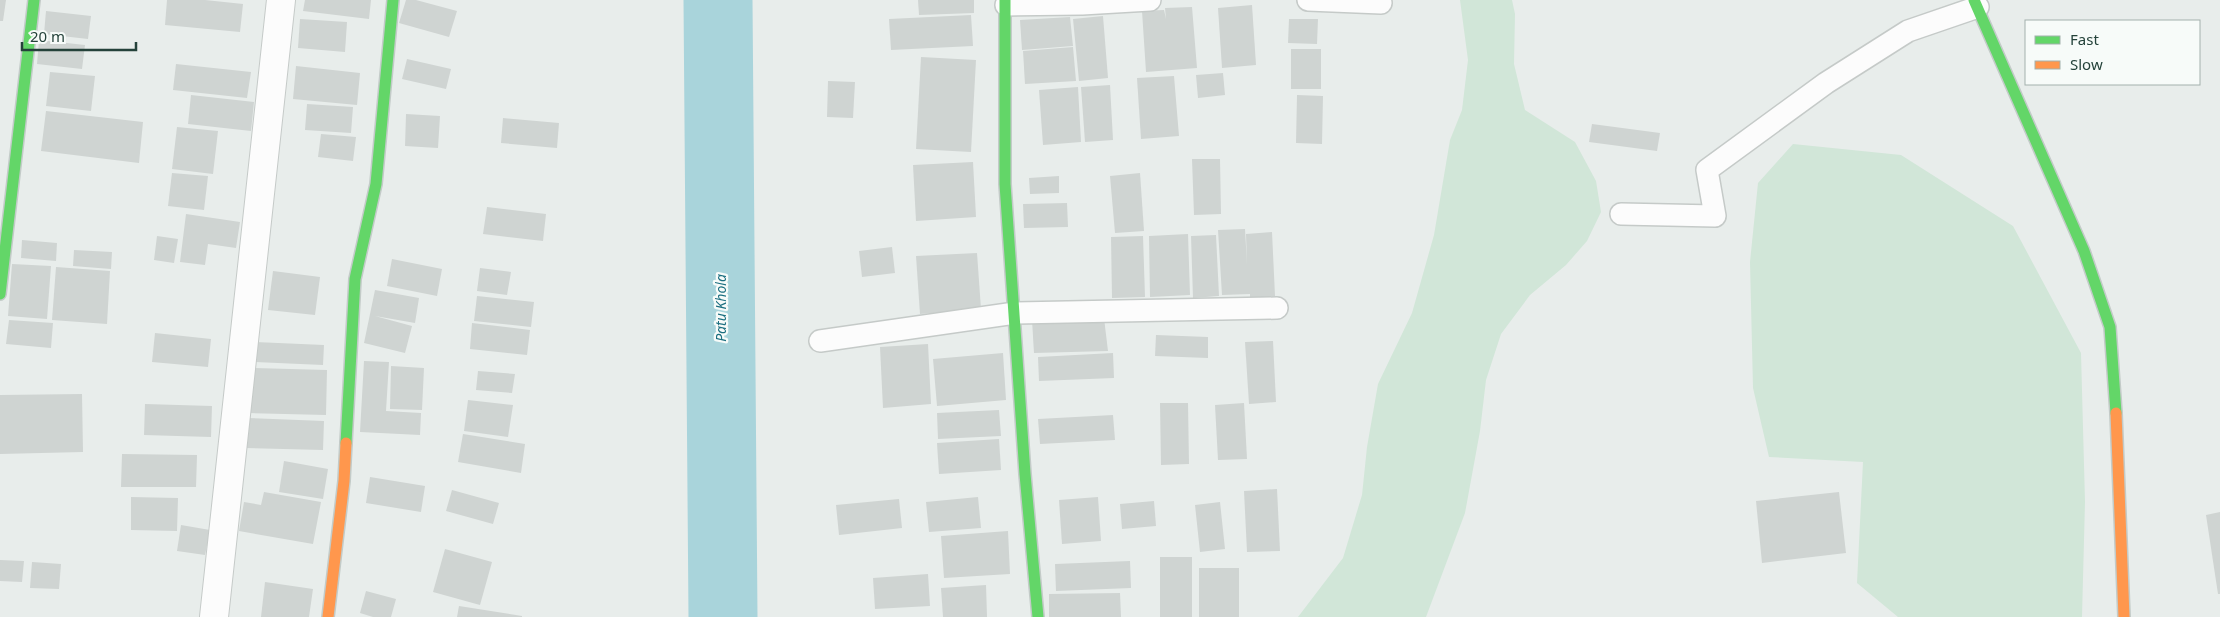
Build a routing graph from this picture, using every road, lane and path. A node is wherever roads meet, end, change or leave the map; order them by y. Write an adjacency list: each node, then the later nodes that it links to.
1 (34, 0): 10 (street)
2 (281, 0): 14 (street)
3 (393, 0): 15 (street)
4 (1150, 0): 6 (lane)
5 (1308, 0): 7 (lane)
6 (1005, 3): 12 (street)
7 (1381, 3)
8 (1976, 4): 9 (lane); 17 (street)
9 (1621, 214)
10 (0, 294)
11 (1277, 308): 12 (lane)
12 (1015, 313): 13 (lane); 16 (street)
13 (820, 341)
14 (214, 617)
15 (328, 617)
16 (1038, 617)
17 (2124, 617)

